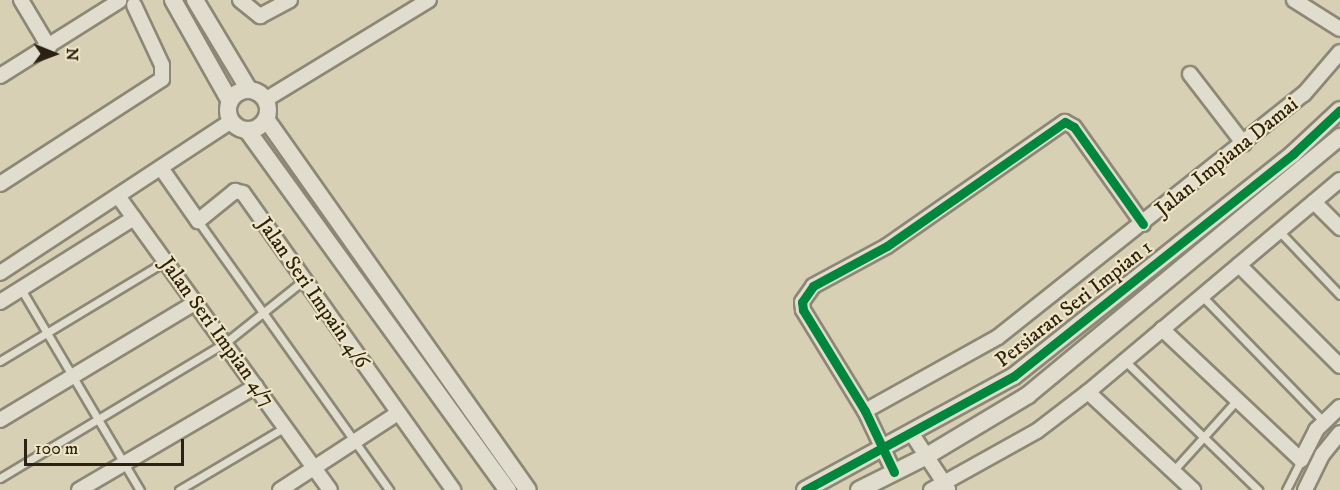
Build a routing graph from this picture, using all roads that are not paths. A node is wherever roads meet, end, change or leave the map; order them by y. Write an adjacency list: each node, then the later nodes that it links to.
1 (21, 0): 11 (street)
2 (173, 0): 16 (street)
3 (195, 0): 15 (street)
4 (240, 0): 5 (street)
5 (290, 0)
6 (429, 0): 17 (street)
7 (1294, 0): 10 (street)
8 (119, 1): 9 (street); 11 (street)
9 (137, 3): 26 (street)
10 (1340, 29)
11 (49, 46): 14 (street)
12 (1340, 52): 23 (street, Jalan Impiana Damai)
13 (1190, 74): 23 (street)
14 (0, 76)
15 (249, 90): 16 (street); 17 (street)
16 (230, 100): 20 (street)
17 (265, 100): 19 (street)
18 (1340, 110): 62 (street, Persiaran Seri Impian 1)
19 (266, 119): 21 (street); 82 (street)
20 (231, 121): 21 (street); 24 (street)
21 (247, 130): 81 (street)
22 (1340, 137): 66 (street, Persiaran Seri Impian 1)
23 (1244, 144): 31 (street, Jalan Impiana Damai)
24 (161, 168): 27 (street); 30 (street)
25 (1340, 180): 28 (street)
26 (0, 184)
27 (118, 196): 29 (street, Jalan Seri Impian 4/7); 36 (street)
28 (1314, 202): 32 (street); 33 (street)
29 (134, 218): 34 (street, Jalan Seri Impian 4/7); 38 (street)
30 (198, 221): 37 (street, Jalan Seri Impain 4/6); 43 (lane)
31 (1143, 224): 55 (street, Jalan Impiana Damai); 55 (street)
32 (1340, 228)
33 (1279, 231): 35 (street); 39 (lane)
34 (166, 261): 42 (street, Jalan Seri Impian 4/7); 45 (lane)
35 (1239, 265): 40 (street); 49 (street)
36 (0, 273)
37 (304, 280): 43 (lane); 56 (street, Jalan Seri Impain 4/6)
38 (21, 289): 41 (street); 45 (lane)
39 (1340, 295)
40 (1202, 296): 44 (street); 59 (lane)
41 (0, 302)
42 (196, 302): 46 (street, Jalan Seri Impian 4/7); 50 (street)
43 (264, 314): 46 (lane); 64 (lane)
44 (1162, 329): 47 (street); 53 (street)
45 (50, 332): 48 (lane); 50 (lane)
46 (225, 343): 51 (street, Jalan Seri Impian 4/7); 58 (lane)
47 (1124, 360): 52 (street); 63 (lane)
48 (0, 362)
49 (1340, 366)
50 (75, 378): 57 (street); 58 (lane)
51 (256, 386): 60 (street, Jalan Seri Impian 4/7); 68 (street)
52 (1088, 392): 70 (street); 73 (street)
53 (1236, 401): 63 (lane); 67 (street)
54 (1340, 407): 59 (street)
55 (865, 411): 65 (street)
56 (398, 413): 64 (street); 80 (street, Jalan Seri Impain 4/6)
57 (0, 420)
58 (99, 422): 68 (lane); 72 (lane)
59 (1324, 422): 67 (street)
60 (286, 426): 69 (street, Jalan Seri Impian 4/7); 76 (lane)
61 (1340, 433): 88 (street)
62 (912, 434): 65 (street, Persiaran Seri Impian 1); 66 (street)
63 (1204, 438): 70 (lane); 86 (lane)
64 (355, 443): 69 (street); 79 (lane)
65 (881, 448): 71 (street); 83 (street, Persiaran Seri Impian 1)
66 (925, 457): 71 (street, Persiaran Seri Impian 1); 73 (street)
67 (1301, 460): 87 (lane)
68 (124, 463): 74 (street); 75 (lane)
69 (315, 468): 77 (street); 78 (street, Jalan Seri Impian 4/7)
70 (1173, 471): 85 (street)
71 (894, 472): 84 (street, Persiaran Seri Impian 1)
72 (0, 478)
73 (941, 488)
74 (80, 490)
75 (140, 490)
76 (179, 490)
77 (280, 490)
78 (330, 490)
79 (389, 490)
80 (453, 490)
81 (508, 490)
82 (528, 490)
83 (805, 490)
84 (859, 490)
85 (1193, 490)
86 (1258, 490)
87 (1286, 490)
88 (1305, 490)

